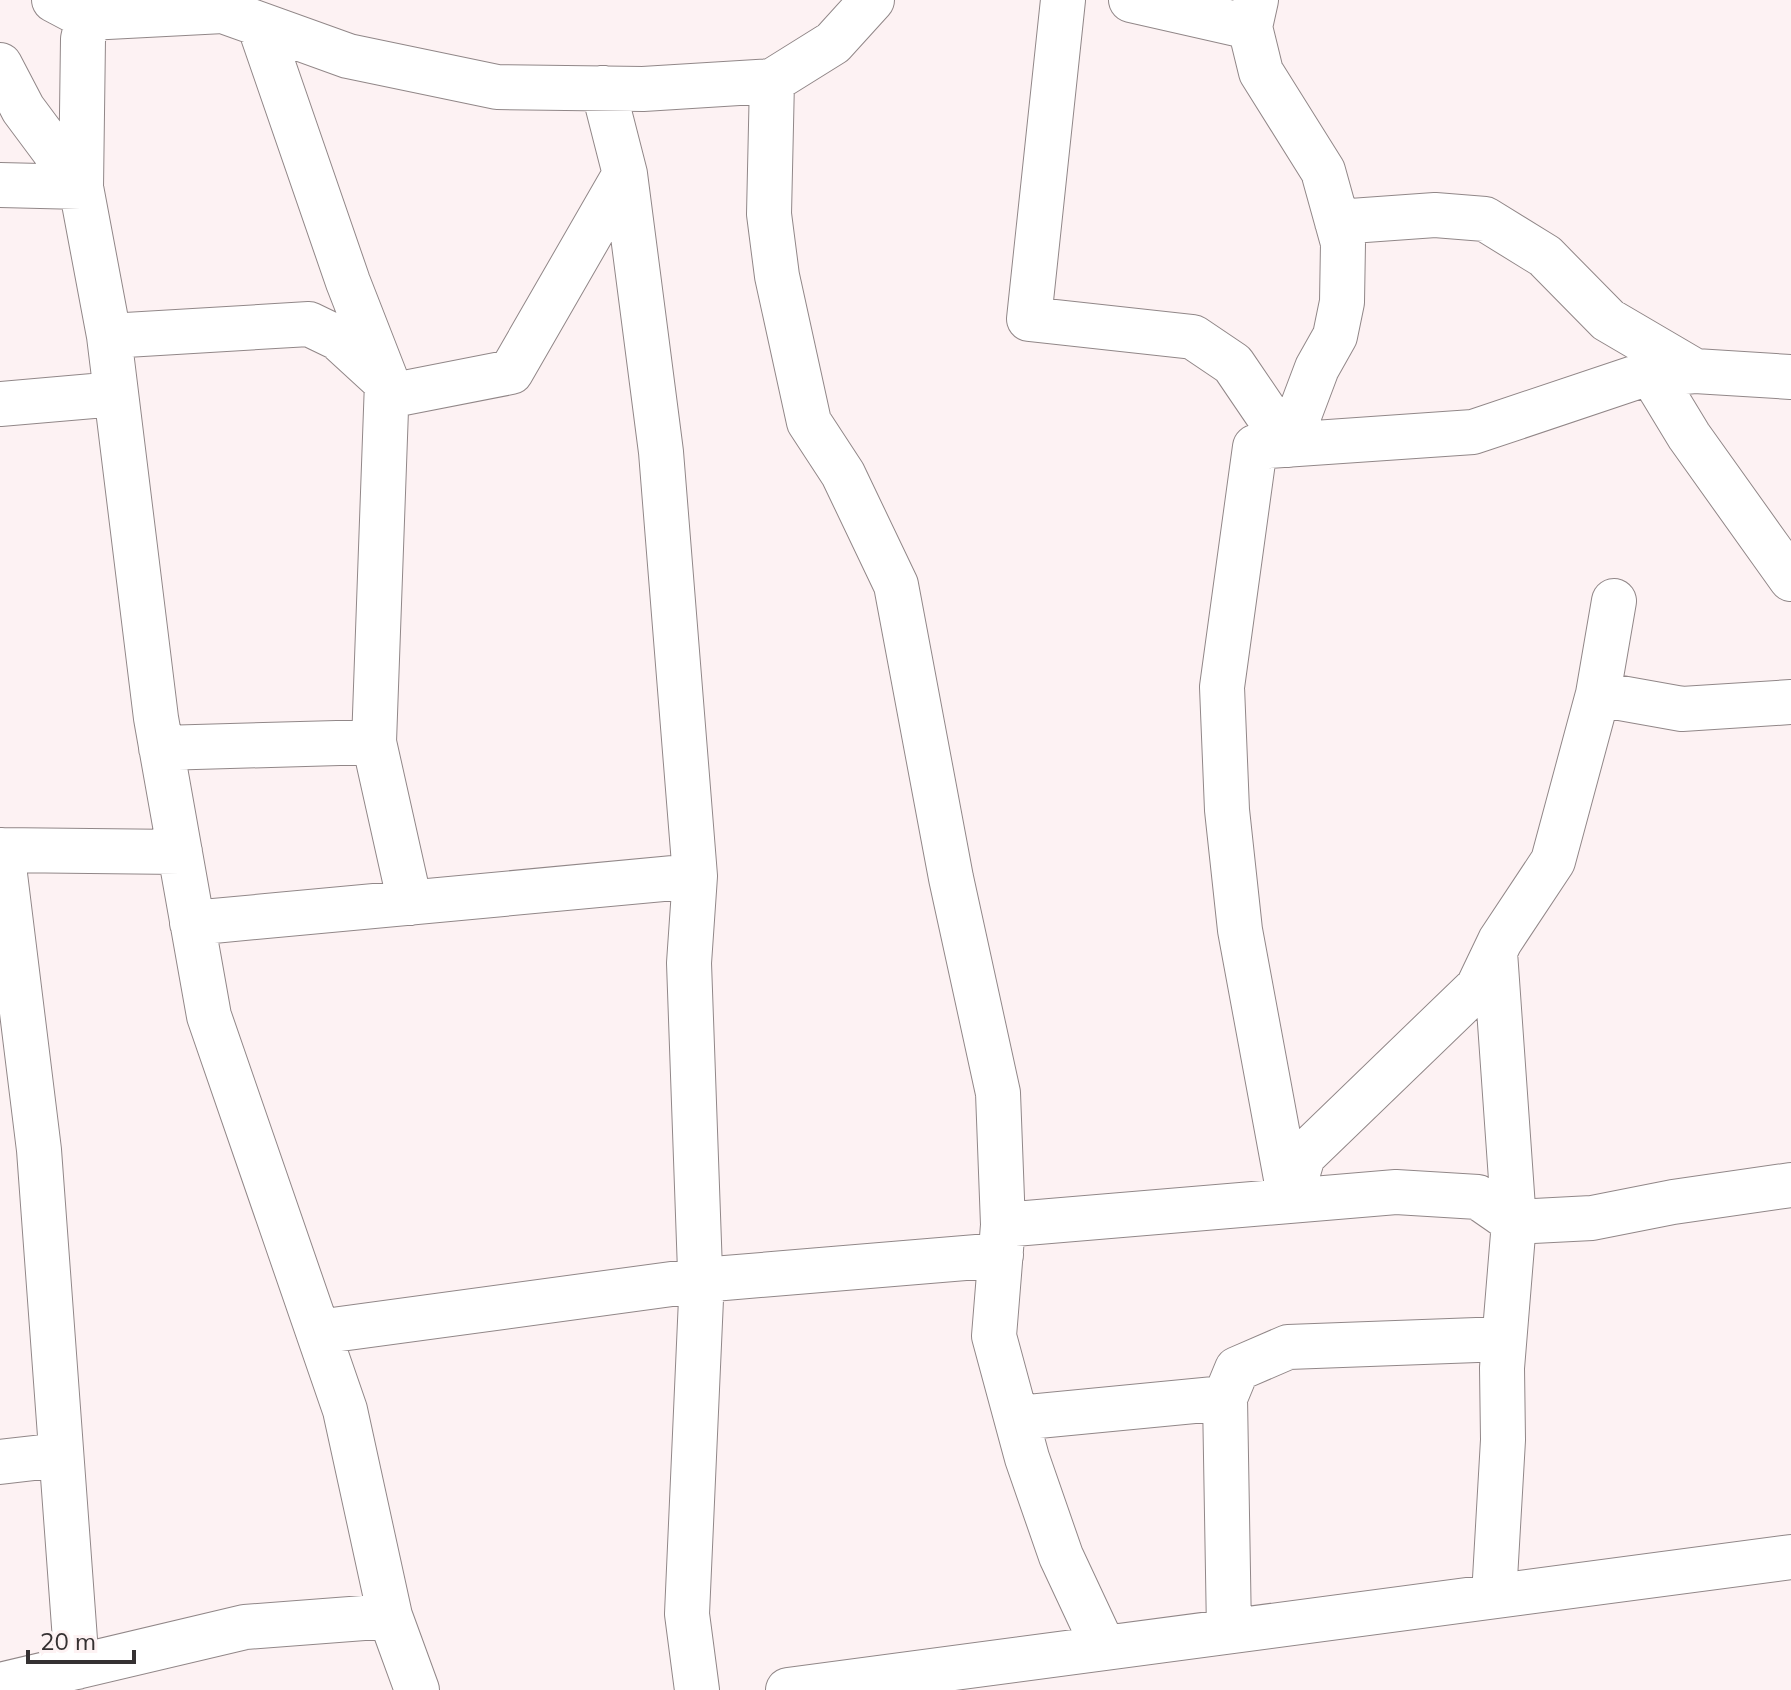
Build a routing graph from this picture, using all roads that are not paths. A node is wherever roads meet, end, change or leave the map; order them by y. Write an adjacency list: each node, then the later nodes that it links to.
1 (872, 0): 8 (street)
2 (1063, 0): 21 (street)
3 (1131, 0): 6 (street)
4 (78, 6): 5 (street); 12 (street)
5 (265, 14): 9 (street); 18 (street)
6 (1253, 14): 13 (street)
7 (0, 65): 12 (street)
8 (772, 81): 9 (street); 37 (street)
9 (603, 88): 10 (street)
10 (625, 174): 18 (street); 30 (street)
11 (0, 185): 12 (street)
12 (81, 187): 14 (street)
13 (1337, 222): 15 (street); 21 (street)
14 (109, 336): 18 (street); 19 (street)
15 (1695, 371): 16 (street); 17 (street)
16 (1652, 375): 21 (street); 22 (street)
17 (1791, 377)
18 (387, 382): 26 (street)
19 (116, 394): 20 (street); 27 (street)
20 (0, 404)
21 (1288, 445): 35 (street)
22 (1791, 579)
23 (1614, 601): 24 (street)
24 (1598, 694): 25 (street); 33 (street)
25 (1791, 702)
26 (374, 742): 27 (street); 31 (street)
27 (161, 748): 29 (street)
28 (1, 850): 29 (street); 43 (street)
29 (180, 852): 32 (street)
30 (695, 876): 31 (street); 38 (street)
31 (410, 903): 32 (street)
32 (192, 923): 39 (street)
33 (1495, 952): 35 (street); 36 (street)
34 (1791, 1185): 36 (street)
35 (1290, 1200): 36 (street); 37 (street)
36 (1514, 1222): 40 (street)
37 (1002, 1240): 38 (street); 42 (street)
38 (701, 1280): 39 (street); 53 (street)
39 (318, 1332): 47 (street)
40 (1504, 1339): 41 (street); 46 (street)
41 (1225, 1398): 42 (street); 48 (street)
42 (1017, 1418): 49 (street)
43 (60, 1455): 44 (street); 50 (street)
44 (0, 1462)
45 (1791, 1557): 46 (street)
46 (1494, 1596): 48 (street)
47 (390, 1616): 50 (street); 52 (street)
48 (1229, 1631): 49 (street)
49 (1104, 1648): 54 (street)
50 (77, 1667): 51 (street)
51 (0, 1685)
52 (417, 1690)
53 (697, 1690)
54 (788, 1690)

